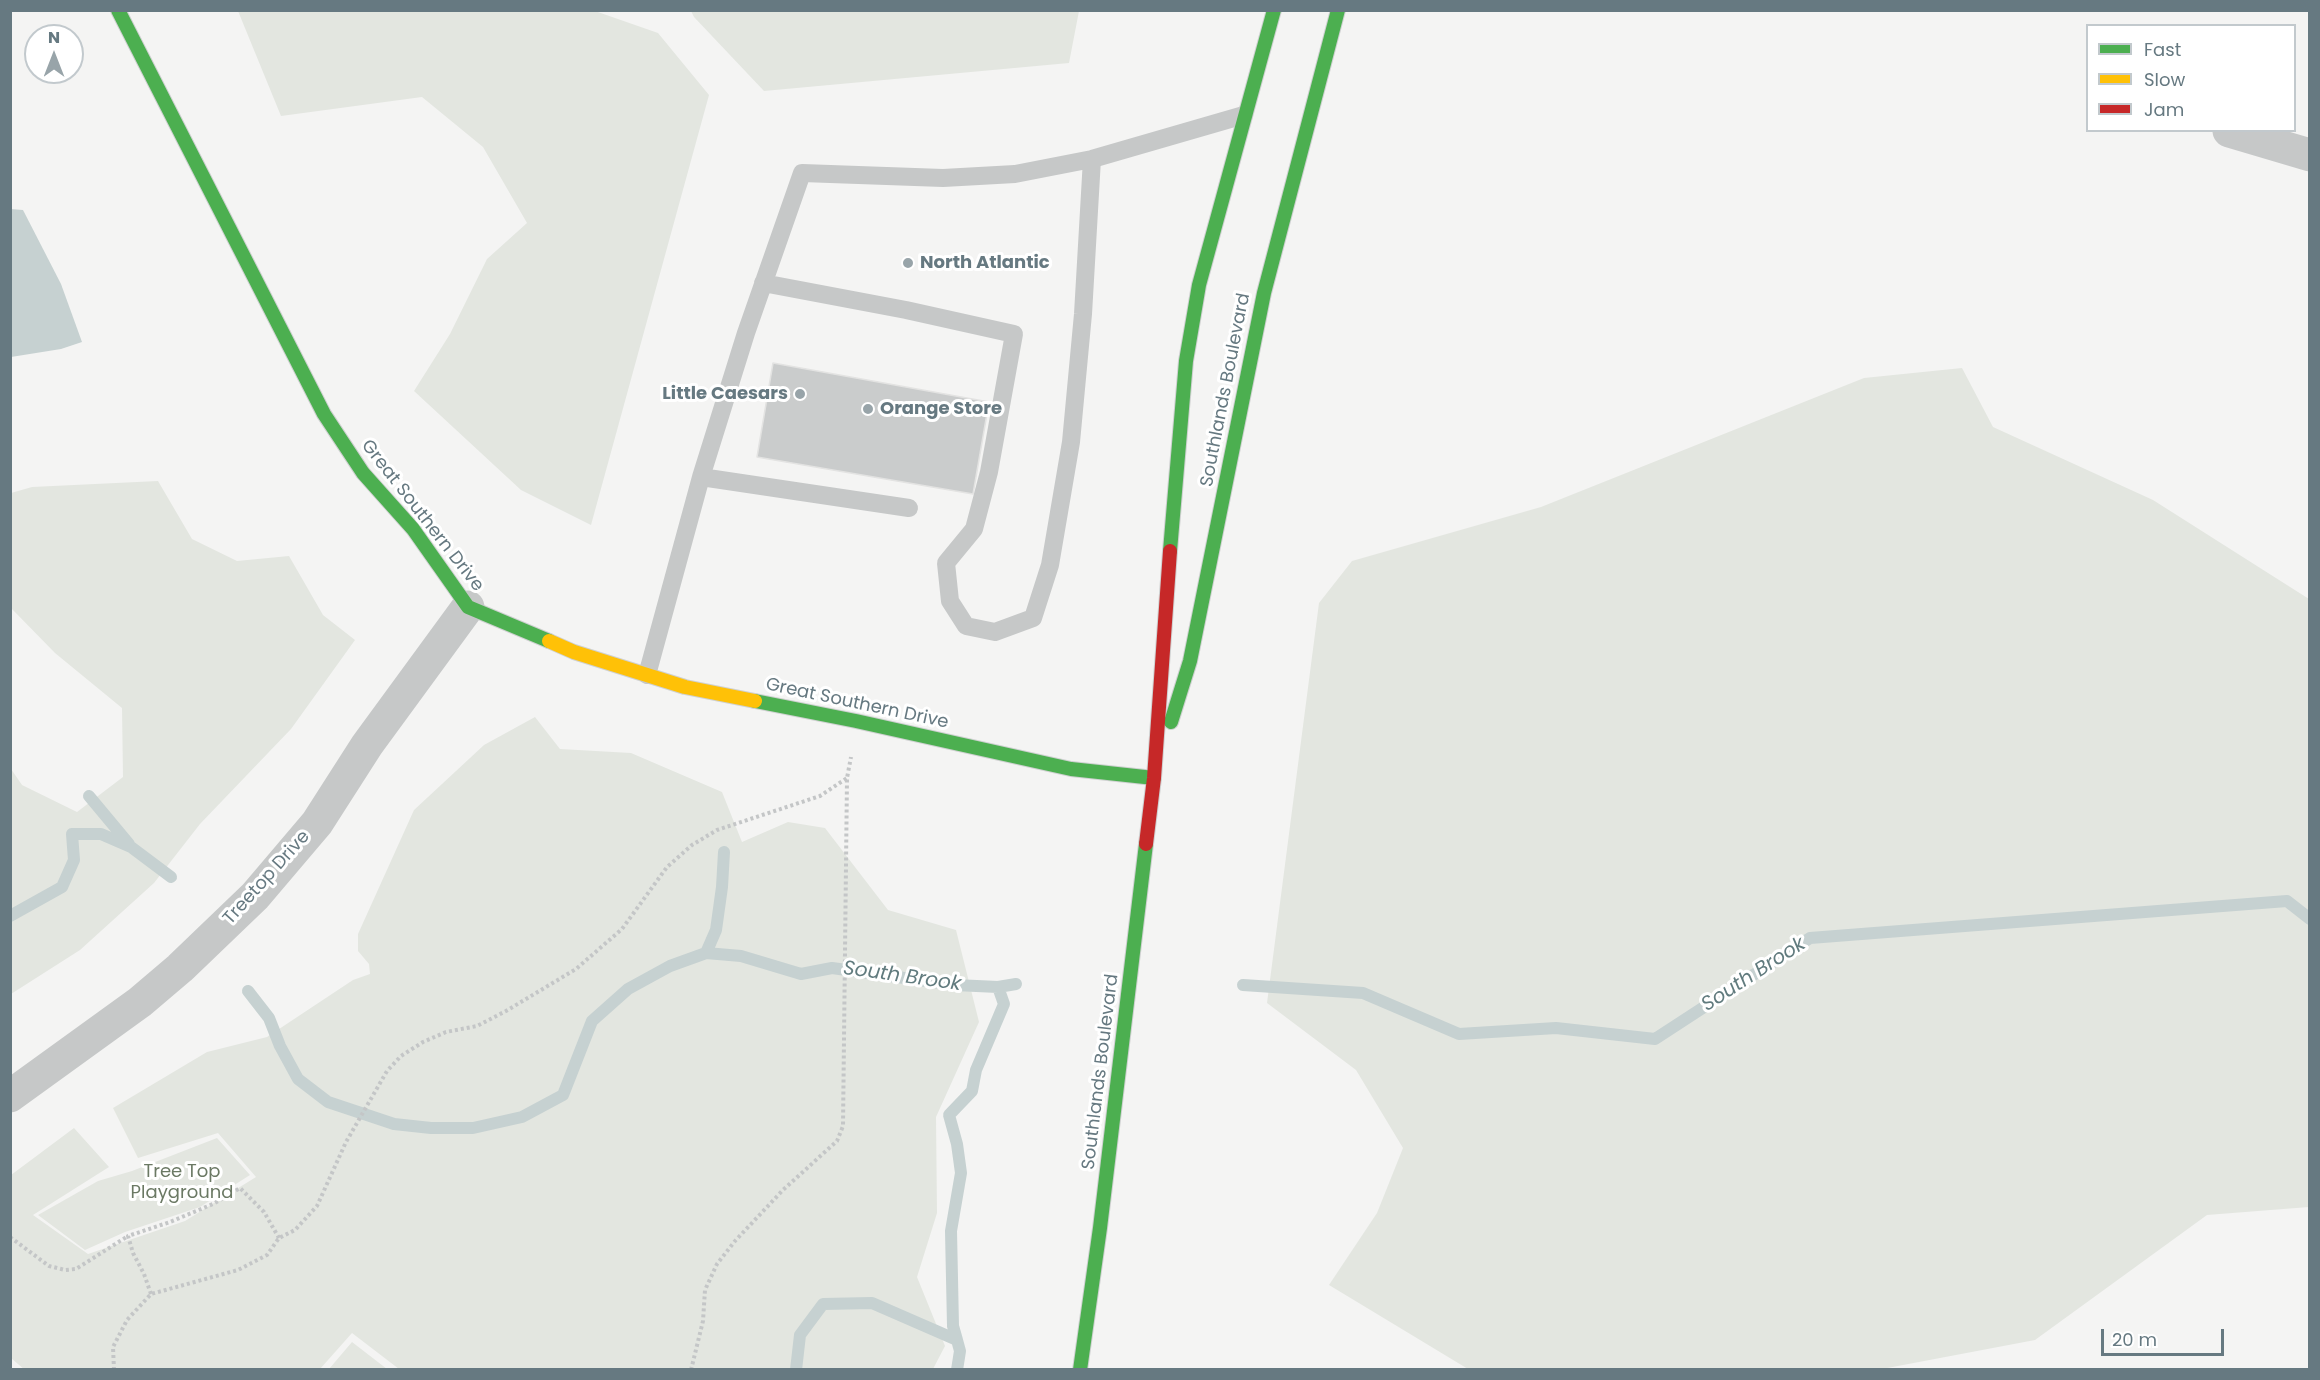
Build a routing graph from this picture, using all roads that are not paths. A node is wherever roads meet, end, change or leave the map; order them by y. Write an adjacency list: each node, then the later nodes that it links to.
1 (118, 10): 11 (main road, Great Southern Drive)
2 (1274, 10): 4 (main road, Southlands Boulevard)
3 (1338, 10): 13 (main road, Southlands Boulevard)
4 (1244, 115): 7 (lane); 13 (main road, Southlands Boulevard)
5 (2232, 132): 6 (street)
6 (2310, 155)
7 (1092, 159): 8 (lane); 8 (lane)
8 (763, 283): 9 (lane)
9 (701, 477): 10 (lane); 12 (lane)
10 (909, 508)
11 (468, 607): 12 (main road, Great Southern Drive); 14 (street, Treetop Drive)
12 (646, 675): 13 (main road, Great Southern Drive)
13 (1154, 778): 15 (main road, Southlands Boulevard)
14 (10, 1096)
15 (1080, 1370)

